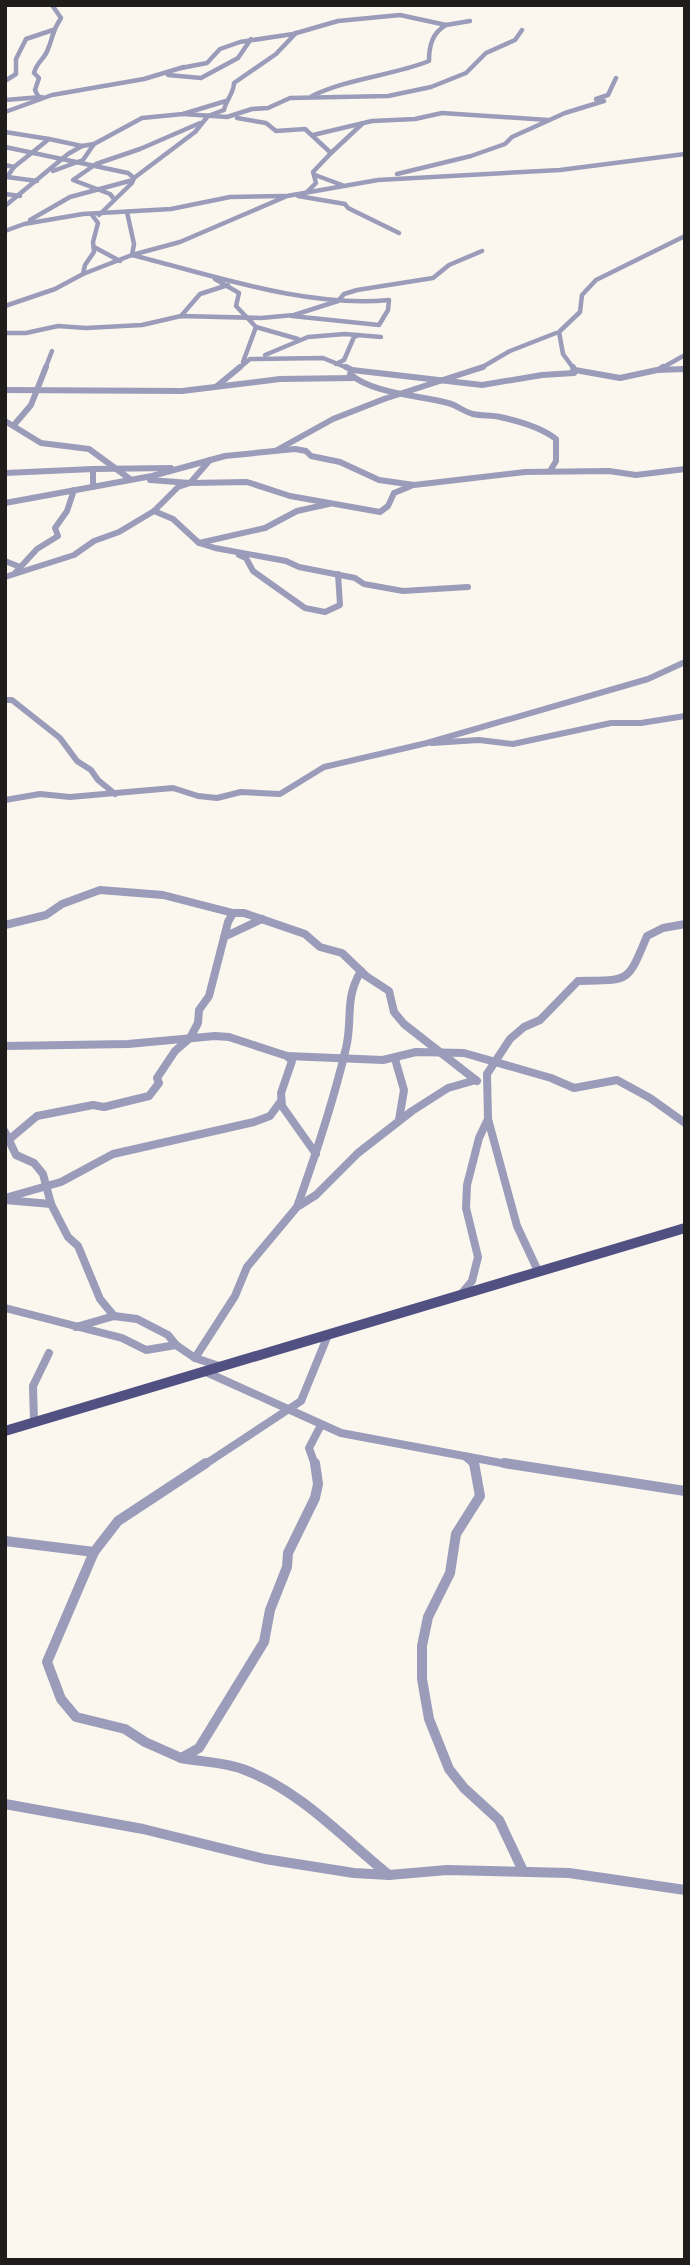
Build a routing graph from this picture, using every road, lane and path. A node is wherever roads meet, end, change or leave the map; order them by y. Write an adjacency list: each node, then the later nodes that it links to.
1 (52, 5): 4 (street)
2 (470, 21): 3 (street)
3 (446, 24): 6 (street); 13 (street)
4 (53, 30): 12 (street); 14 (street)
5 (522, 30): 13 (street)
6 (296, 33): 7 (street); 9 (street)
7 (251, 39): 8 (street); 10 (street)
8 (244, 52): 9 (street); 10 (street)
9 (247, 65): 16 (street)
10 (159, 75): 14 (street)
11 (616, 78): 18 (street)
12 (5, 81)
13 (312, 96): 22 (street)
14 (42, 97): 15 (street); 19 (street)
15 (5, 100)
16 (226, 101): 20 (street); 21 (street)
17 (604, 101): 18 (street)
18 (587, 104): 24 (street)
19 (5, 112)
20 (183, 114): 21 (street); 30 (street)
21 (208, 117): 23 (street); 25 (street)
22 (227, 117): 23 (street); 28 (street)
23 (218, 118): 25 (street)
24 (548, 120): 26 (street); 44 (street)
25 (202, 123): 39 (street); 43 (street)
26 (364, 123): 28 (street); 34 (street)
27 (5, 132): 29 (street)
28 (313, 135): 34 (street)
29 (49, 139): 31 (street); 33 (street)
30 (94, 144): 31 (street); 37 (street)
31 (82, 146): 36 (street)
32 (5, 148): 33 (street)
33 (32, 153): 36 (street); 40 (street)
34 (331, 153): 42 (street)
35 (685, 154): 44 (street)
36 (62, 160): 37 (street); 41 (street)
37 (81, 163): 39 (street); 41 (street)
38 (5, 165): 40 (street)
39 (89, 165): 43 (street); 47 (street)
40 (14, 167): 45 (street)
41 (47, 172): 45 (street)
42 (315, 175): 46 (street); 48 (street)
43 (133, 179): 47 (street); 52 (street)
44 (378, 180): 46 (street)
45 (37, 181): 51 (street)
46 (345, 186): 48 (street)
47 (96, 190): 52 (street); 56 (street)
48 (306, 192): 50 (street)
49 (5, 194): 51 (street)
50 (290, 195): 54 (street); 58 (street); 62 (street)
51 (20, 196): 53 (street)
52 (114, 199): 55 (street)
53 (5, 206)
54 (127, 212): 55 (street); 62 (street)
55 (96, 215): 56 (street); 60 (street)
56 (24, 224): 57 (street)
57 (5, 231)
58 (400, 233)
59 (685, 236): 84 (street)
60 (94, 247): 63 (street); 64 (street)
61 (482, 251): 67 (street)
62 (132, 255): 63 (street); 65 (street)
63 (120, 261): 64 (street)
64 (83, 274): 68 (street)
65 (206, 275): 66 (street); 67 (street)
66 (228, 285): 70 (street); 71 (street)
67 (338, 301): 69 (street); 69 (street)
68 (5, 306)
69 (289, 315): 71 (street)
70 (181, 316): 71 (street); 73 (street)
71 (247, 318): 72 (street)
72 (256, 327): 77 (street); 81 (street)
73 (6, 333)
74 (556, 333): 87 (street)
75 (359, 335): 76 (street); 77 (street); 82 (street)
76 (381, 337)
77 (299, 339): 80 (street)
78 (52, 351): 90 (street)
79 (685, 355): 85 (street)
80 (256, 358): 81 (street); 82 (street)
81 (243, 362): 88 (street)
82 (336, 364): 86 (street)
83 (685, 369): 85 (street)
84 (575, 370): 85 (street); 87 (street)
85 (657, 370)
86 (352, 374): 87 (street); 88 (street); 91 (street)
87 (445, 381): 91 (street)
88 (217, 386): 90 (street)
89 (5, 390): 90 (street)
90 (36, 391): 93 (street)
91 (406, 394): 94 (street); 100 (street)
92 (5, 421): 93 (street)
93 (14, 425): 96 (street)
94 (274, 452): 95 (street); 104 (street)
95 (210, 460): 97 (street); 103 (street)
96 (110, 467): 97 (street); 99 (street); 102 (street)
97 (179, 468): 102 (street)
98 (685, 468): 100 (street)
99 (93, 469): 101 (street); 105 (street)
100 (550, 471): 104 (street)
101 (5, 472)
102 (130, 479): 103 (street); 105 (street)
103 (190, 483): 108 (street); 109 (street)
104 (414, 485): 108 (street)
105 (93, 487): 106 (street)
106 (74, 490): 107 (street); 113 (street)
107 (5, 503)
108 (332, 503): 110 (street)
109 (154, 511): 110 (street); 114 (street)
110 (199, 543): 111 (street)
111 (236, 553): 115 (street); 115 (street)
112 (5, 561): 113 (street)
113 (20, 567): 114 (street)
114 (15, 573): 116 (street)
115 (338, 574): 117 (street)
116 (5, 577)
117 (468, 587)
118 (685, 662): 121 (street)
119 (5, 700): 122 (street)
120 (685, 716): 121 (street)
121 (427, 743): 122 (street)
122 (115, 794): 123 (street)
123 (5, 800)
124 (233, 912): 125 (street); 127 (street); 128 (street)
125 (262, 919): 128 (street); 129 (street)
126 (685, 924): 136 (street)
127 (5, 925)
128 (224, 937): 130 (street)
129 (361, 971): 132 (street); 134 (street)
130 (190, 1038): 131 (street); 133 (street); 143 (street)
131 (5, 1046)
132 (439, 1052): 135 (street); 136 (street); 137 (street)
133 (287, 1056): 134 (street); 139 (street)
134 (342, 1059): 135 (street); 145 (street)
135 (395, 1059): 141 (street)
136 (496, 1061): 138 (street); 142 (street)
137 (477, 1080): 138 (street); 141 (street)
138 (486, 1091): 140 (street)
139 (281, 1101): 145 (street); 147 (street)
140 (488, 1119): 152 (street); 153 (street)
141 (398, 1122): 150 (street)
142 (685, 1123)
143 (6, 1139): 146 (street)
144 (5, 1154): 146 (street)
145 (316, 1154): 150 (street)
146 (16, 1155): 147 (street)
147 (45, 1186): 148 (street); 149 (street)
148 (5, 1199): 149 (street)
149 (51, 1204): 155 (street)
150 (297, 1207): 160 (street)
151 (685, 1228): 152 (main road)
152 (538, 1271): 153 (main road)
153 (462, 1293): 157 (main road)
154 (5, 1308): 156 (street)
155 (114, 1316): 156 (street); 158 (street)
156 (75, 1327): 158 (street)
157 (328, 1335): 161 (main road); 163 (street)
158 (176, 1345): 160 (street)
159 (49, 1353): 164 (street)
160 (195, 1358): 161 (street)
161 (222, 1367): 162 (main road)
162 (206, 1372): 163 (street); 164 (main road)
163 (288, 1411): 165 (street); 170 (street)
164 (34, 1422): 166 (main road)
165 (321, 1425): 167 (street); 171 (street)
166 (5, 1431)
167 (460, 1453): 168 (street); 173 (street)
168 (685, 1491)
169 (5, 1541): 170 (street)
170 (94, 1552): 171 (street)
171 (181, 1758): 174 (street)
172 (5, 1804): 174 (street)
173 (523, 1871): 174 (street); 175 (street)
174 (388, 1875)
175 (685, 1890)

